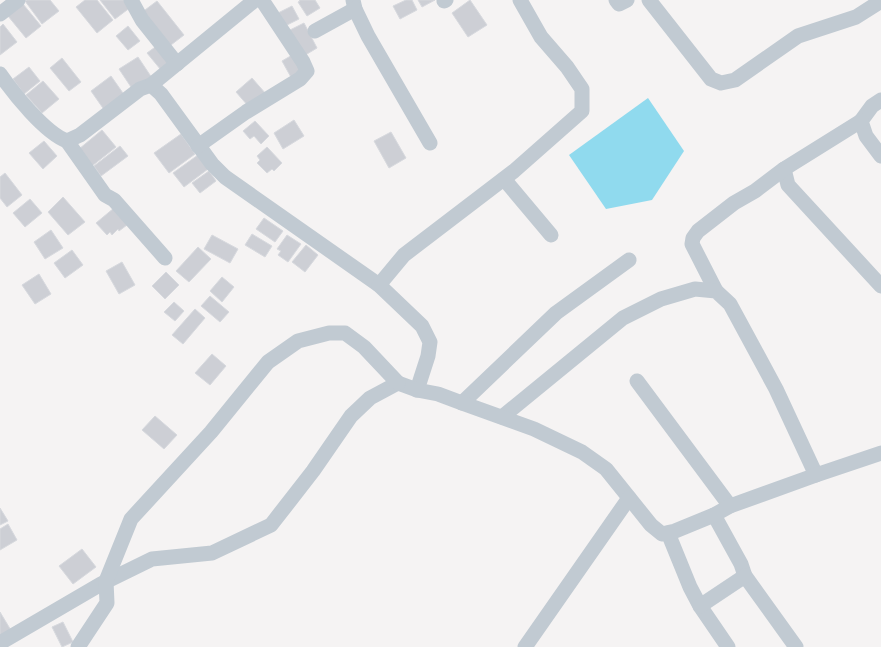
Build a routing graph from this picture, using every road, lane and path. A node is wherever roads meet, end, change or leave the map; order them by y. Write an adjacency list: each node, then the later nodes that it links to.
1 (18, 0): 11 (street)
2 (132, 0): 13 (street)
3 (255, 0): 13 (street)
4 (262, 0): 20 (street)
5 (520, 0): 23 (street)
6 (616, 0): 7 (street)
7 (627, 0)
8 (649, 0): 9 (street)
9 (881, 1)
10 (354, 5): 12 (street); 19 (street)
11 (0, 14)
12 (315, 31)
13 (177, 64): 15 (street)
14 (0, 74): 18 (street)
15 (151, 85): 18 (street); 20 (street)
16 (881, 100): 17 (street)
17 (861, 121): 21 (street); 22 (street)
18 (67, 141): 25 (street)
19 (430, 143)
20 (198, 146): 27 (street)
21 (881, 156)
22 (784, 169): 28 (street); 29 (street)
23 (504, 179): 24 (street); 27 (street)
24 (551, 234)
25 (165, 258)
26 (629, 260): 33 (street)
27 (379, 284): 32 (street)
28 (881, 286)
29 (716, 291): 34 (street); 36 (street)
30 (637, 381): 38 (street)
31 (398, 382): 32 (street); 42 (street); 42 (street)
32 (417, 390): 33 (street)
33 (462, 403): 34 (street)
34 (502, 417): 37 (street)
35 (881, 453): 36 (street)
36 (816, 474): 38 (street)
37 (629, 498): 40 (street); 45 (street)
38 (730, 506): 39 (street)
39 (714, 515): 40 (street); 41 (street)
40 (668, 533): 43 (street)
41 (745, 576): 43 (street); 48 (street)
42 (106, 581): 44 (street); 46 (street)
43 (700, 606): 47 (street)
44 (0, 643)
45 (529, 645)
46 (78, 647)
47 (728, 647)
48 (796, 647)

